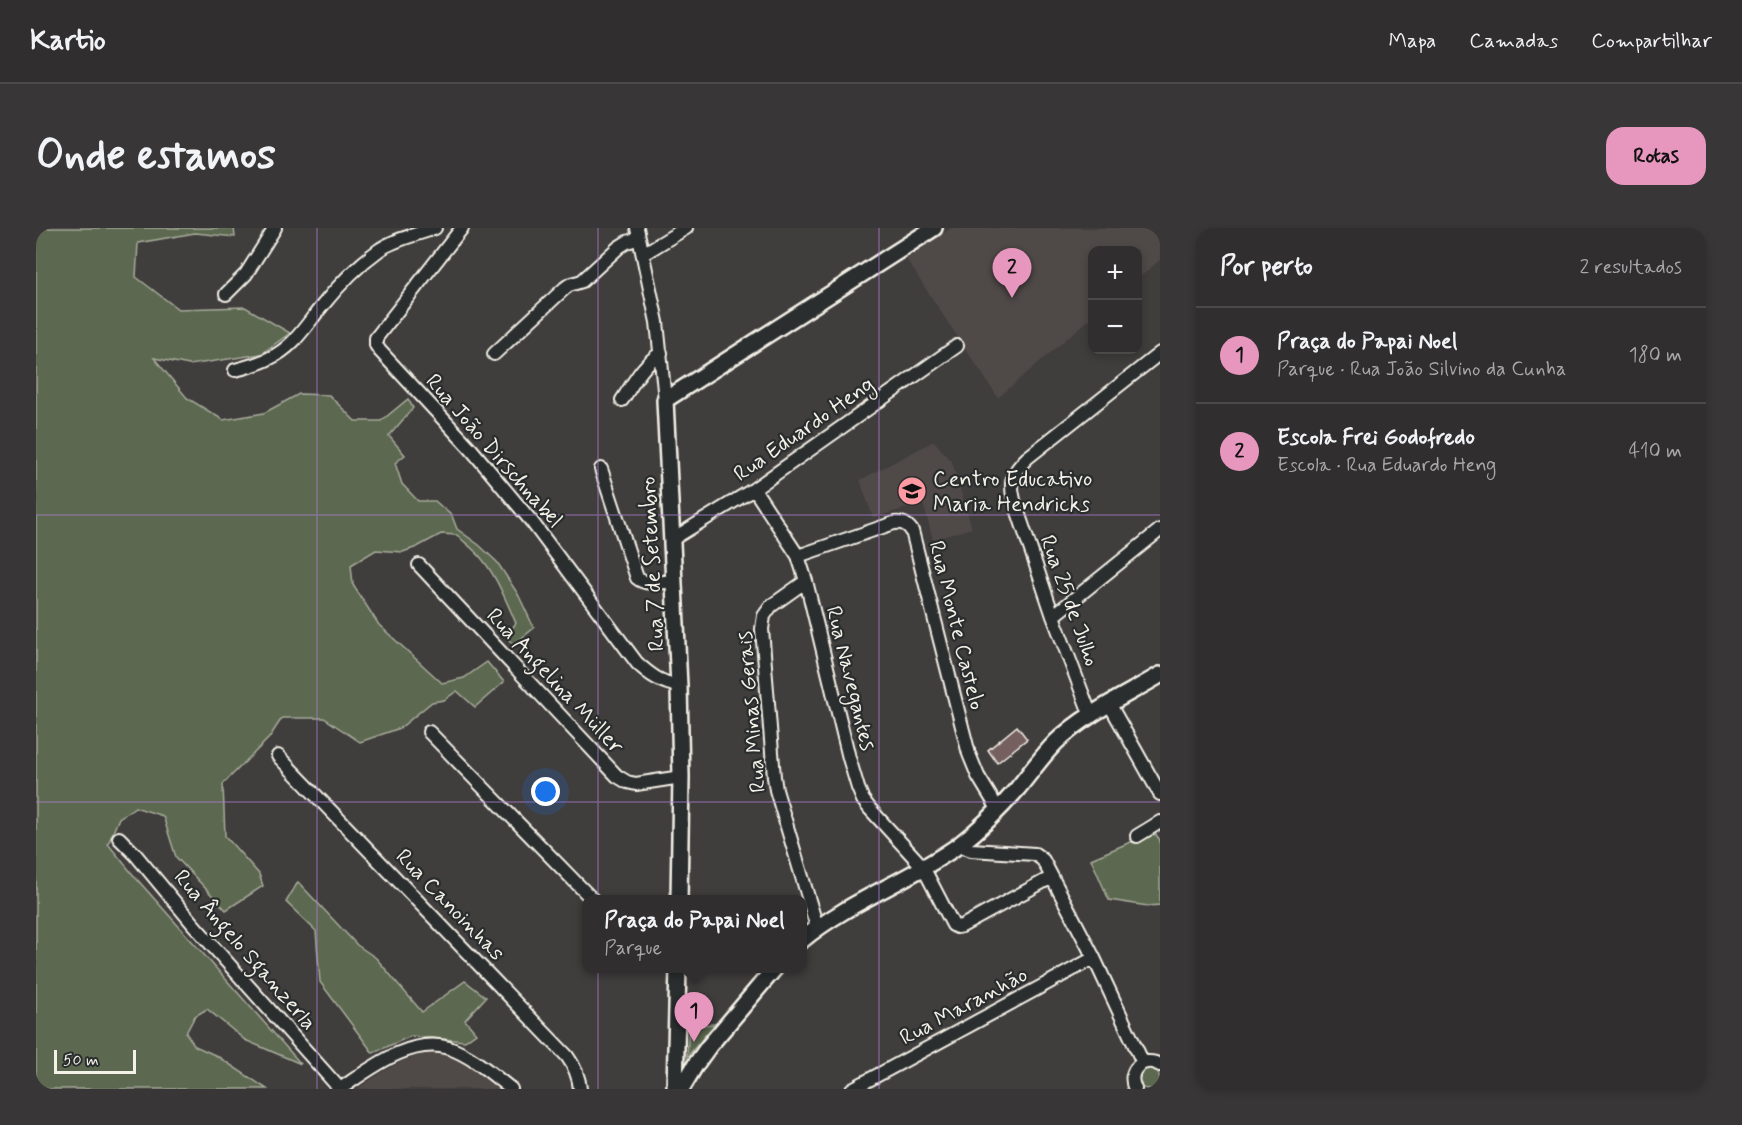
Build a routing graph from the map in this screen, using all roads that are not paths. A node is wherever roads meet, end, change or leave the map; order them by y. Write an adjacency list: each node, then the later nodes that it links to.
1 (274, 228): 8 (street)
2 (435, 228): 13 (street)
3 (462, 228): 26 (street, Rua João Dirschnabel)
4 (686, 228): 7 (street)
5 (934, 228): 15 (street)
6 (638, 233): 7 (street, Rua 7 de Setembro); 12 (street)
7 (643, 254): 10 (street, Rua 7 de Setembro)
8 (226, 294)
9 (957, 346): 17 (street, Rua Eduardo Heng)
10 (661, 353): 14 (street); 15 (street, Rua 7 de Setembro)
11 (1160, 353): 24 (street, Rua 25 de Julho)
12 (494, 354)
13 (235, 369)
14 (622, 400)
15 (665, 400): 19 (street, Rua 7 de Setembro)
16 (601, 469): 22 (street)
17 (754, 489): 19 (street, Rua Eduardo Heng); 20 (street, Rua Navegantes)
18 (1160, 530): 24 (street)
19 (670, 540): 22 (street, Rua 7 de Setembro)
20 (798, 556): 23 (street, Rua Navegantes); 33 (street, Rua Monte Castelo)
21 (419, 565): 31 (street, Rua Angelina Müller)
22 (673, 581): 26 (street, Rua 7 de Setembro)
23 (806, 581): 38 (street, Rua Navegantes); 42 (street, Rua Minas Gerais)
24 (1053, 616): 28 (street, Rua 25 de Julho)
25 (1160, 675): 27 (street)
26 (679, 686): 31 (street, Rua 7 de Setembro)
27 (1110, 705): 28 (street); 32 (street)
28 (1091, 716): 33 (street)
29 (429, 732): 40 (street)
30 (279, 756): 54 (street, Rua Canoinhas)
31 (681, 777): 41 (street, Rua 7 de Setembro)
32 (1160, 794)
33 (998, 809): 37 (street)
34 (1160, 822): 35 (street)
35 (1137, 836)
36 (119, 838): 52 (street, Rua Ângelo Sganzerla)
37 (958, 845): 38 (street); 39 (street)
38 (923, 867): 39 (street, Rua Navegantes); 42 (street)
39 (1052, 877): 44 (street)
40 (588, 895)
41 (679, 895)
42 (817, 927): 43 (street)
43 (807, 936)
44 (1094, 958): 48 (street); 57 (street, Rua Maranhão)
45 (678, 973): 47 (street)
46 (772, 973): 49 (street)
47 (676, 1060): 49 (street); 55 (street)
48 (1143, 1063): 50 (street); 51 (street)
49 (696, 1064): 56 (street)
50 (1160, 1065)
51 (1133, 1088)
52 (340, 1089): 53 (street)
53 (511, 1089)
54 (580, 1089)
55 (675, 1089)
56 (681, 1089)
57 (852, 1089)

